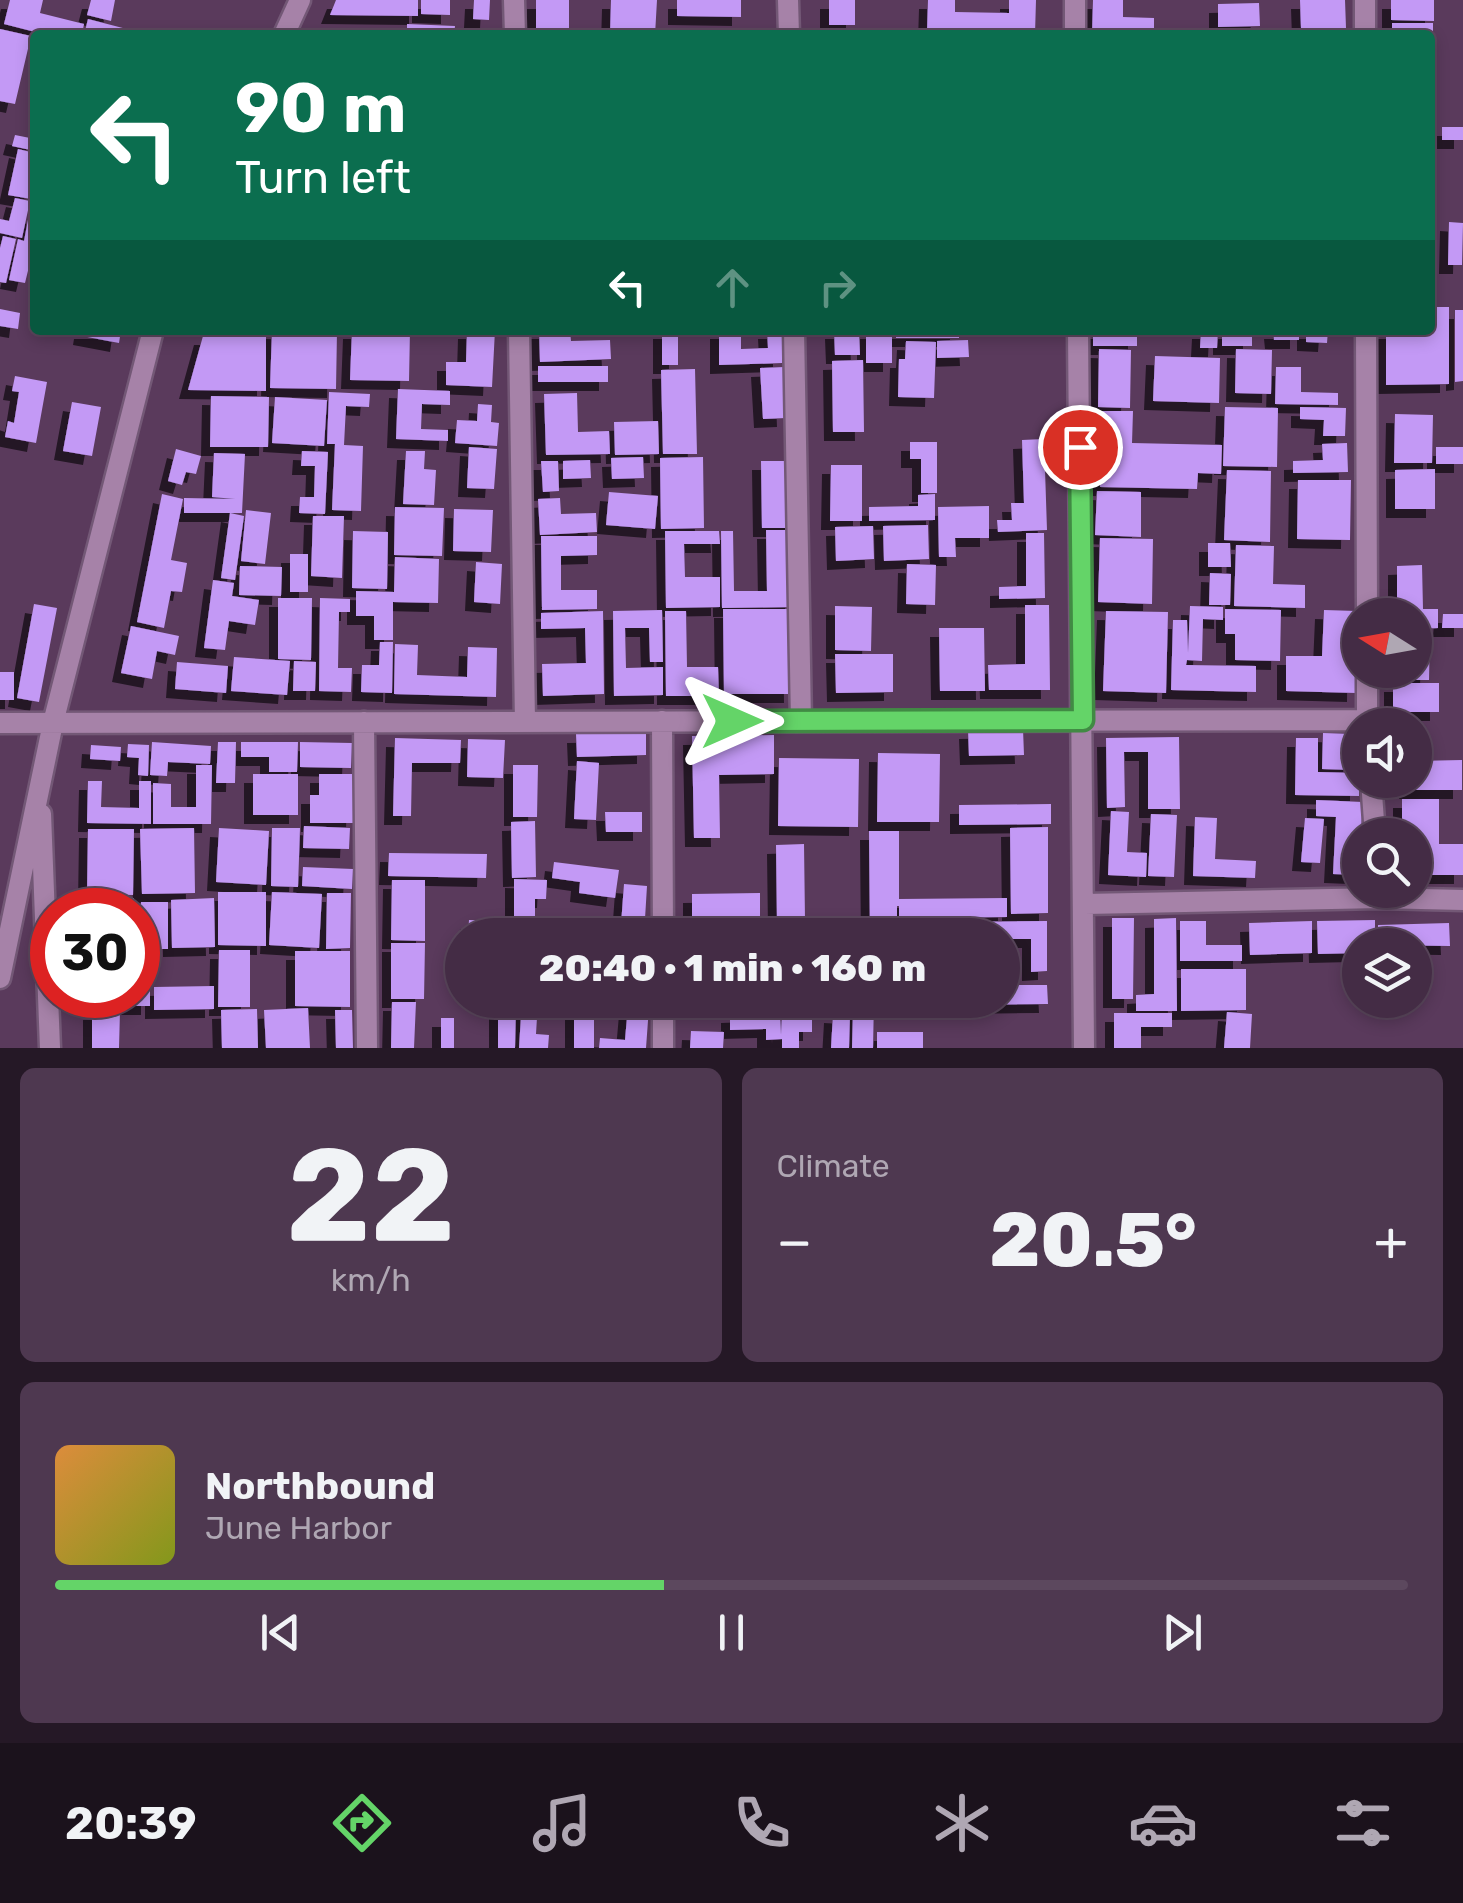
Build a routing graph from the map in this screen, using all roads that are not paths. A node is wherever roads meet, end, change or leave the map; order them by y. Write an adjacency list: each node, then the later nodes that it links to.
1 (300, 0): 6 (street)
2 (514, 0): 7 (street)
3 (788, 0): 8 (street)
4 (1074, 0): 9 (street)
5 (1364, 0): 10 (street)
6 (286, 30)
7 (515, 30)
8 (789, 30)
9 (1075, 30)
10 (1365, 30)
11 (152, 335): 24 (street)
12 (519, 335): 20 (street)
13 (794, 335): 18 (street)
14 (1078, 335): 17 (street)
15 (1366, 335): 16 (street)
16 (1367, 598)
17 (1083, 720): 18 (street); 22 (street); 29 (street)
18 (801, 721): 21 (street)
19 (364, 722): 20 (street); 24 (street); 34 (street)
20 (525, 722): 21 (street)
21 (662, 722): 30 (street)
22 (1342, 722)
23 (0, 723): 24 (street)
24 (53, 723): 25 (street)
25 (40, 782): 31 (street); 33 (street)
26 (1342, 895): 29 (street)
27 (1432, 898): 28 (street)
28 (1463, 900)
29 (1085, 904): 36 (street)
30 (663, 918)
31 (0, 978)
32 (663, 1018): 35 (street)
33 (50, 1048)
34 (367, 1048)
35 (664, 1048)
36 (1084, 1048)

